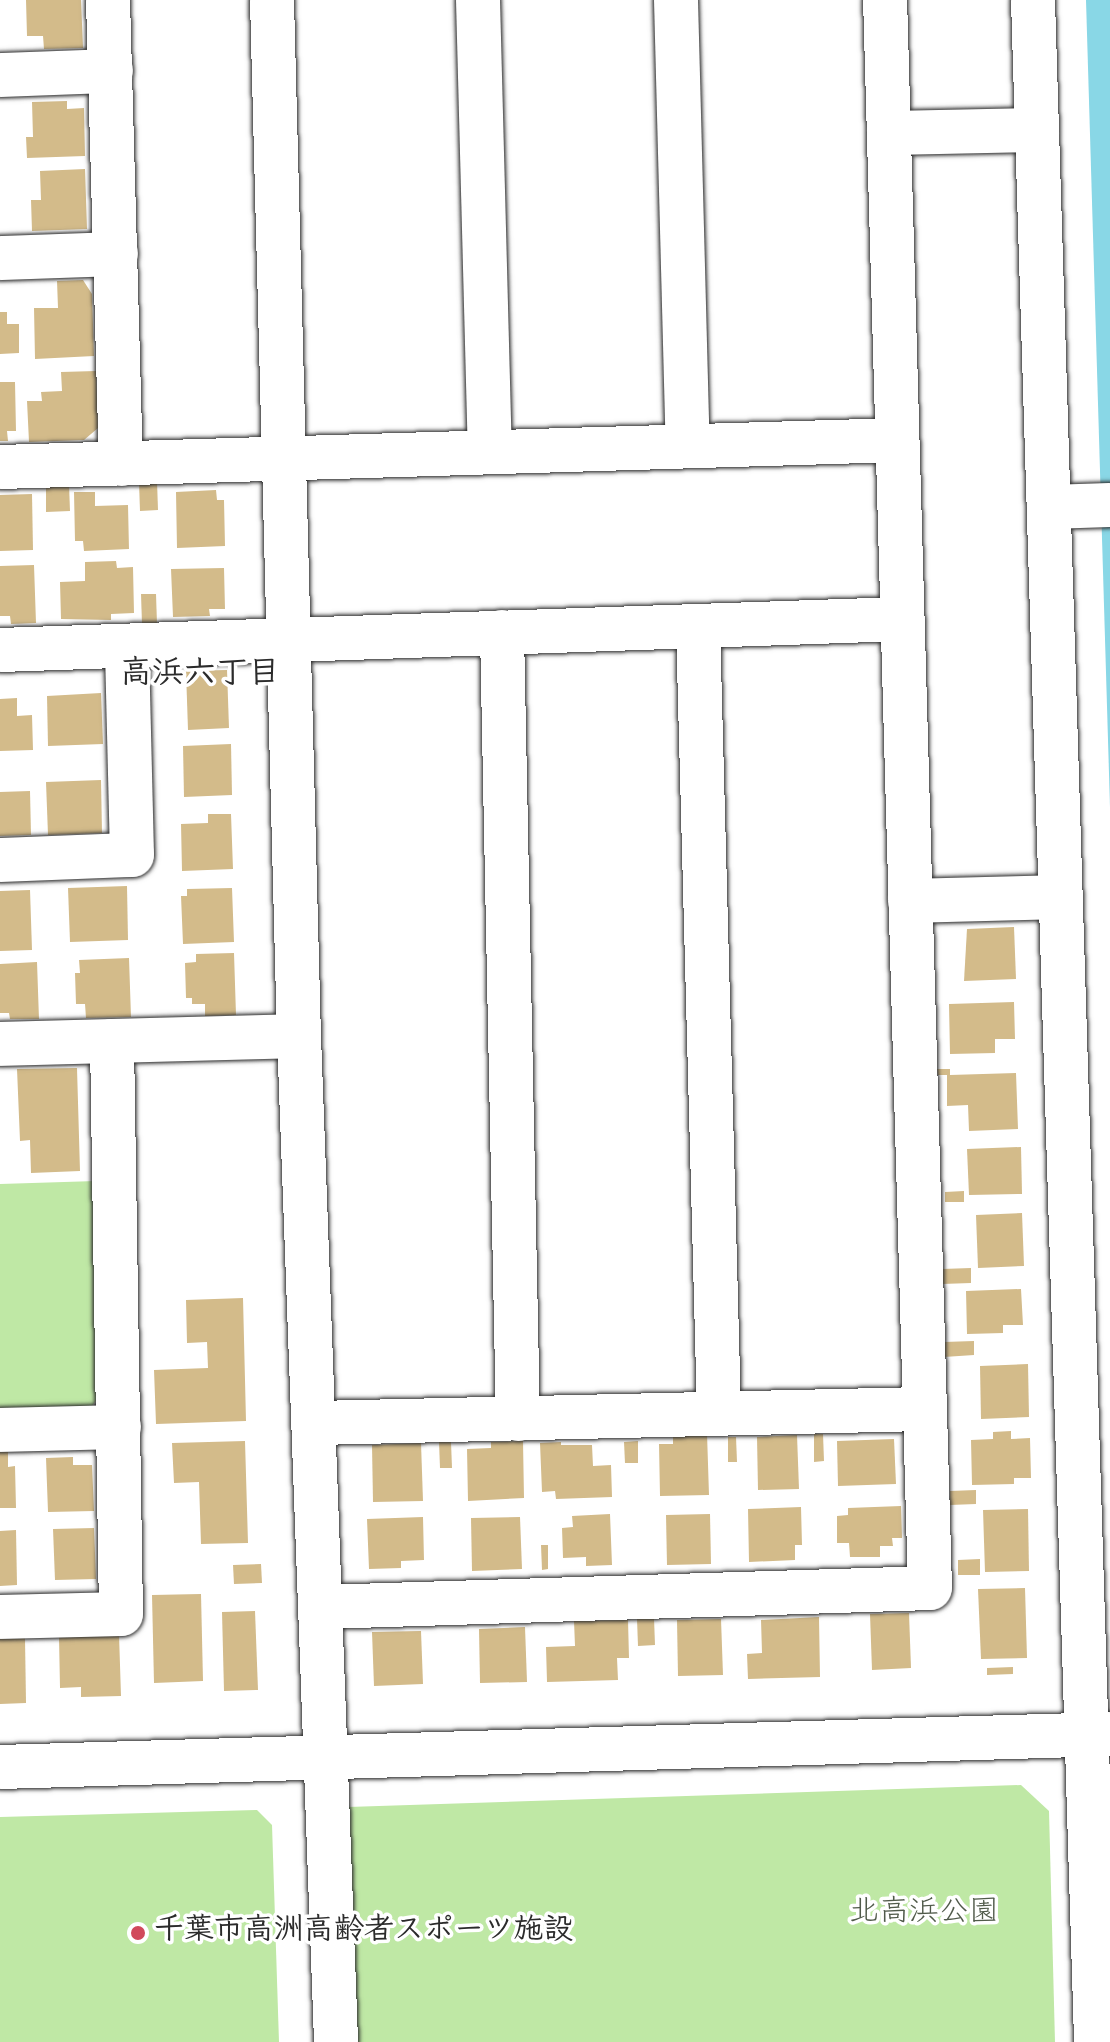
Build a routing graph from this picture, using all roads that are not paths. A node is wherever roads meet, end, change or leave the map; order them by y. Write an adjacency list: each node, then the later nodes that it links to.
1 (108, 0): 7 (street)
2 (272, 0): 16 (street)
3 (478, 0): 15 (street)
4 (676, 0): 14 (street)
5 (885, 0): 10 (street)
6 (1033, 0): 9 (street)
7 (111, 71): 8 (street); 11 (street)
8 (0, 75)
9 (1037, 130): 10 (street); 20 (street)
10 (889, 133): 13 (street)
11 (116, 254): 12 (street); 17 (street)
12 (0, 258)
13 (897, 440): 14 (street); 21 (street)
14 (688, 446): 15 (street)
15 (490, 452): 16 (street)
16 (286, 459): 17 (street); 24 (street)
17 (121, 464): 18 (street)
18 (0, 467)
19 (1110, 505): 20 (street)
20 (1049, 507): 28 (street)
21 (902, 619): 22 (street); 29 (street)
22 (698, 626): 23 (street); 34 (street)
23 (502, 632): 24 (street); 35 (street)
24 (288, 640): 25 (street); 30 (street)
25 (127, 646): 26 (street); 27 (street)
26 (0, 650)
27 (0, 860)
28 (1061, 897): 29 (street); 41 (street)
29 (910, 901): 33 (street)
30 (299, 1036): 31 (street); 36 (street)
31 (112, 1041): 32 (street); 37 (street)
32 (0, 1044)
33 (924, 1409): 34 (street); 39 (street)
34 (719, 1414): 35 (street)
35 (518, 1419): 36 (street)
36 (316, 1423): 39 (street)
37 (119, 1427): 38 (street); 40 (street)
38 (0, 1430)
39 (323, 1607): 42 (street)
40 (0, 1617)
41 (1098, 1735): 42 (street); 45 (street)
42 (323, 1757): 43 (street); 44 (street)
43 (0, 1767)
44 (336, 2042)
45 (1096, 2042)

